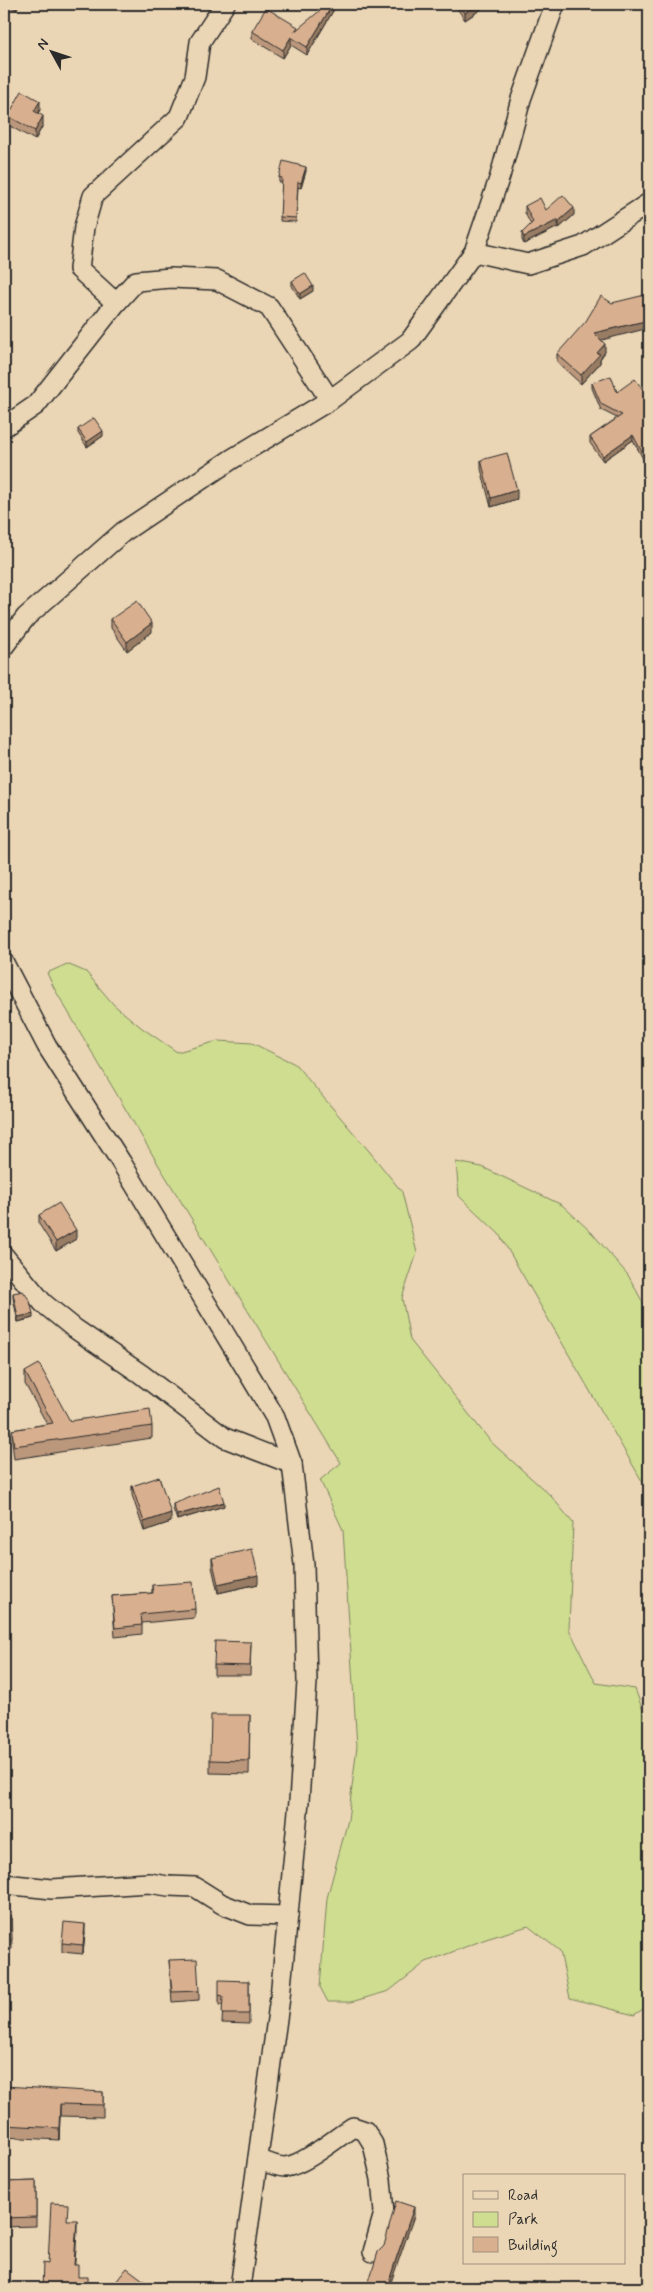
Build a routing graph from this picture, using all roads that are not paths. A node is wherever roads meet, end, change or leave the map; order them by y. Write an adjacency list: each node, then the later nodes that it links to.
1 (225, 4): 5 (street)
2 (555, 4): 4 (street)
3 (649, 203): 4 (street)
4 (474, 252): 6 (street)
5 (116, 303): 6 (street); 7 (street)
6 (330, 400): 8 (street)
7 (4, 428)
8 (4, 646)
9 (4, 963): 11 (street)
10 (4, 1256): 11 (street)
11 (292, 1464): 13 (street)
12 (4, 1884): 13 (street)
13 (288, 1916): 14 (street)
14 (258, 2160): 15 (street); 16 (street)
15 (373, 2252)
16 (240, 2288)

